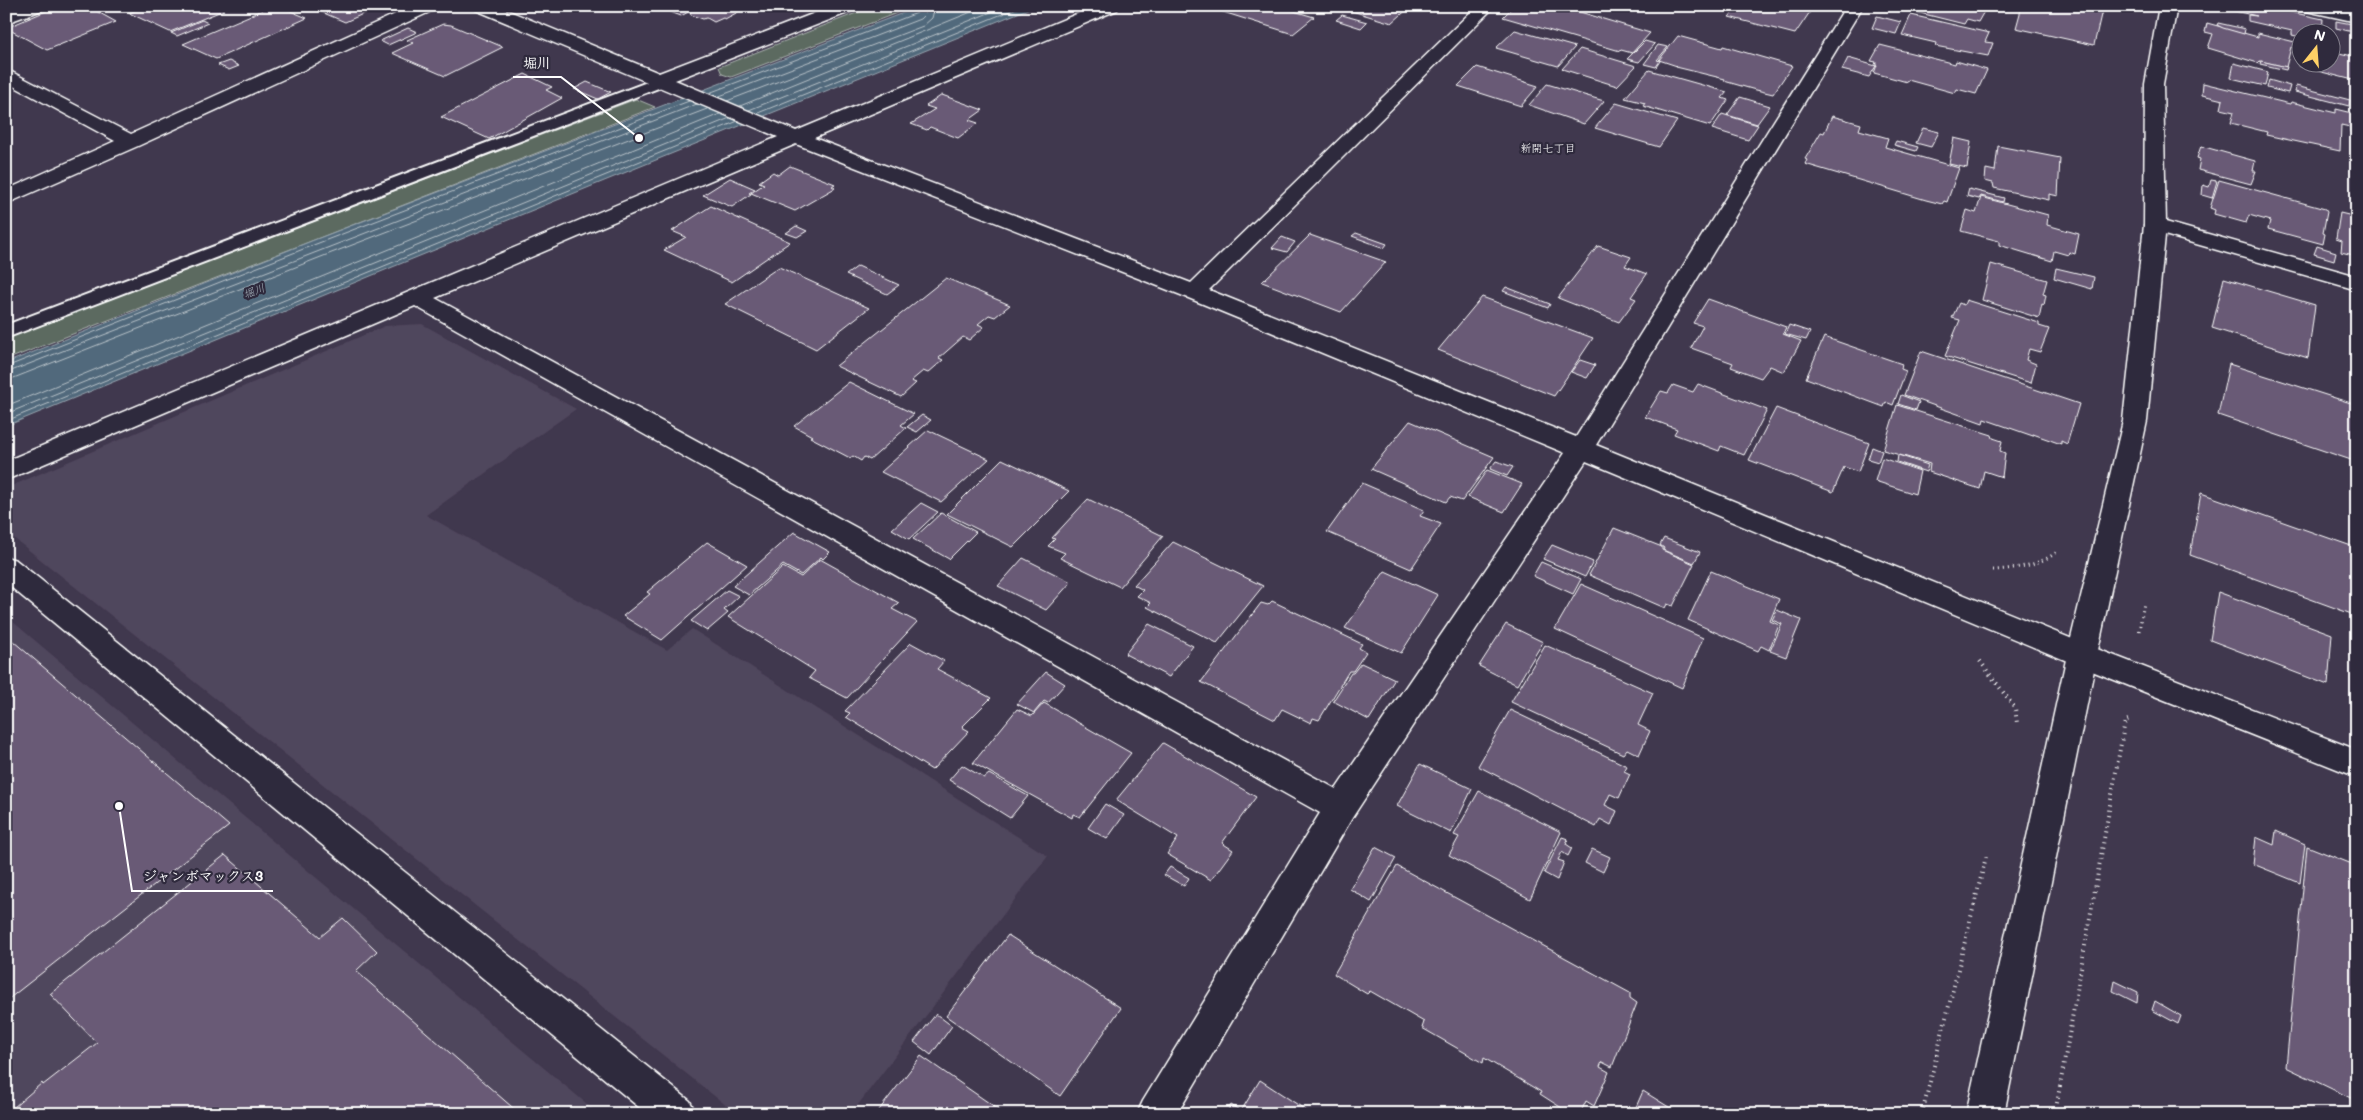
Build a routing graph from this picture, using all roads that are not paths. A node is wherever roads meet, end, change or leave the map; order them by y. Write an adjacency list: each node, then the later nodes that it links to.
1 (36, 6): 11 (street)
2 (428, 6): 15 (street)
3 (482, 6): 13 (street)
4 (849, 6): 13 (street)
5 (1111, 6): 14 (street)
6 (1487, 6): 19 (street)
7 (1854, 6): 22 (street)
8 (2168, 6): 17 (street)
9 (2308, 6): 10 (street)
10 (2357, 17)
11 (6, 18)
12 (6, 74): 15 (street)
13 (665, 82): 14 (street); 21 (lane)
14 (797, 138): 19 (street); 20 (street)
15 (130, 142): 16 (street)
16 (6, 198)
17 (2155, 225): 18 (street); 25 (street)
18 (2357, 283)
19 (1194, 292): 22 (street)
20 (416, 297): 23 (street); 27 (street)
21 (6, 332)
22 (1581, 449): 25 (street); 27 (street)
23 (6, 471)
24 (6, 567): 28 (street)
25 (2082, 655): 26 (street); 30 (street)
26 (2357, 764)
27 (1342, 808): 29 (street)
28 (677, 1114)
29 (1156, 1114)
30 (1985, 1114)

